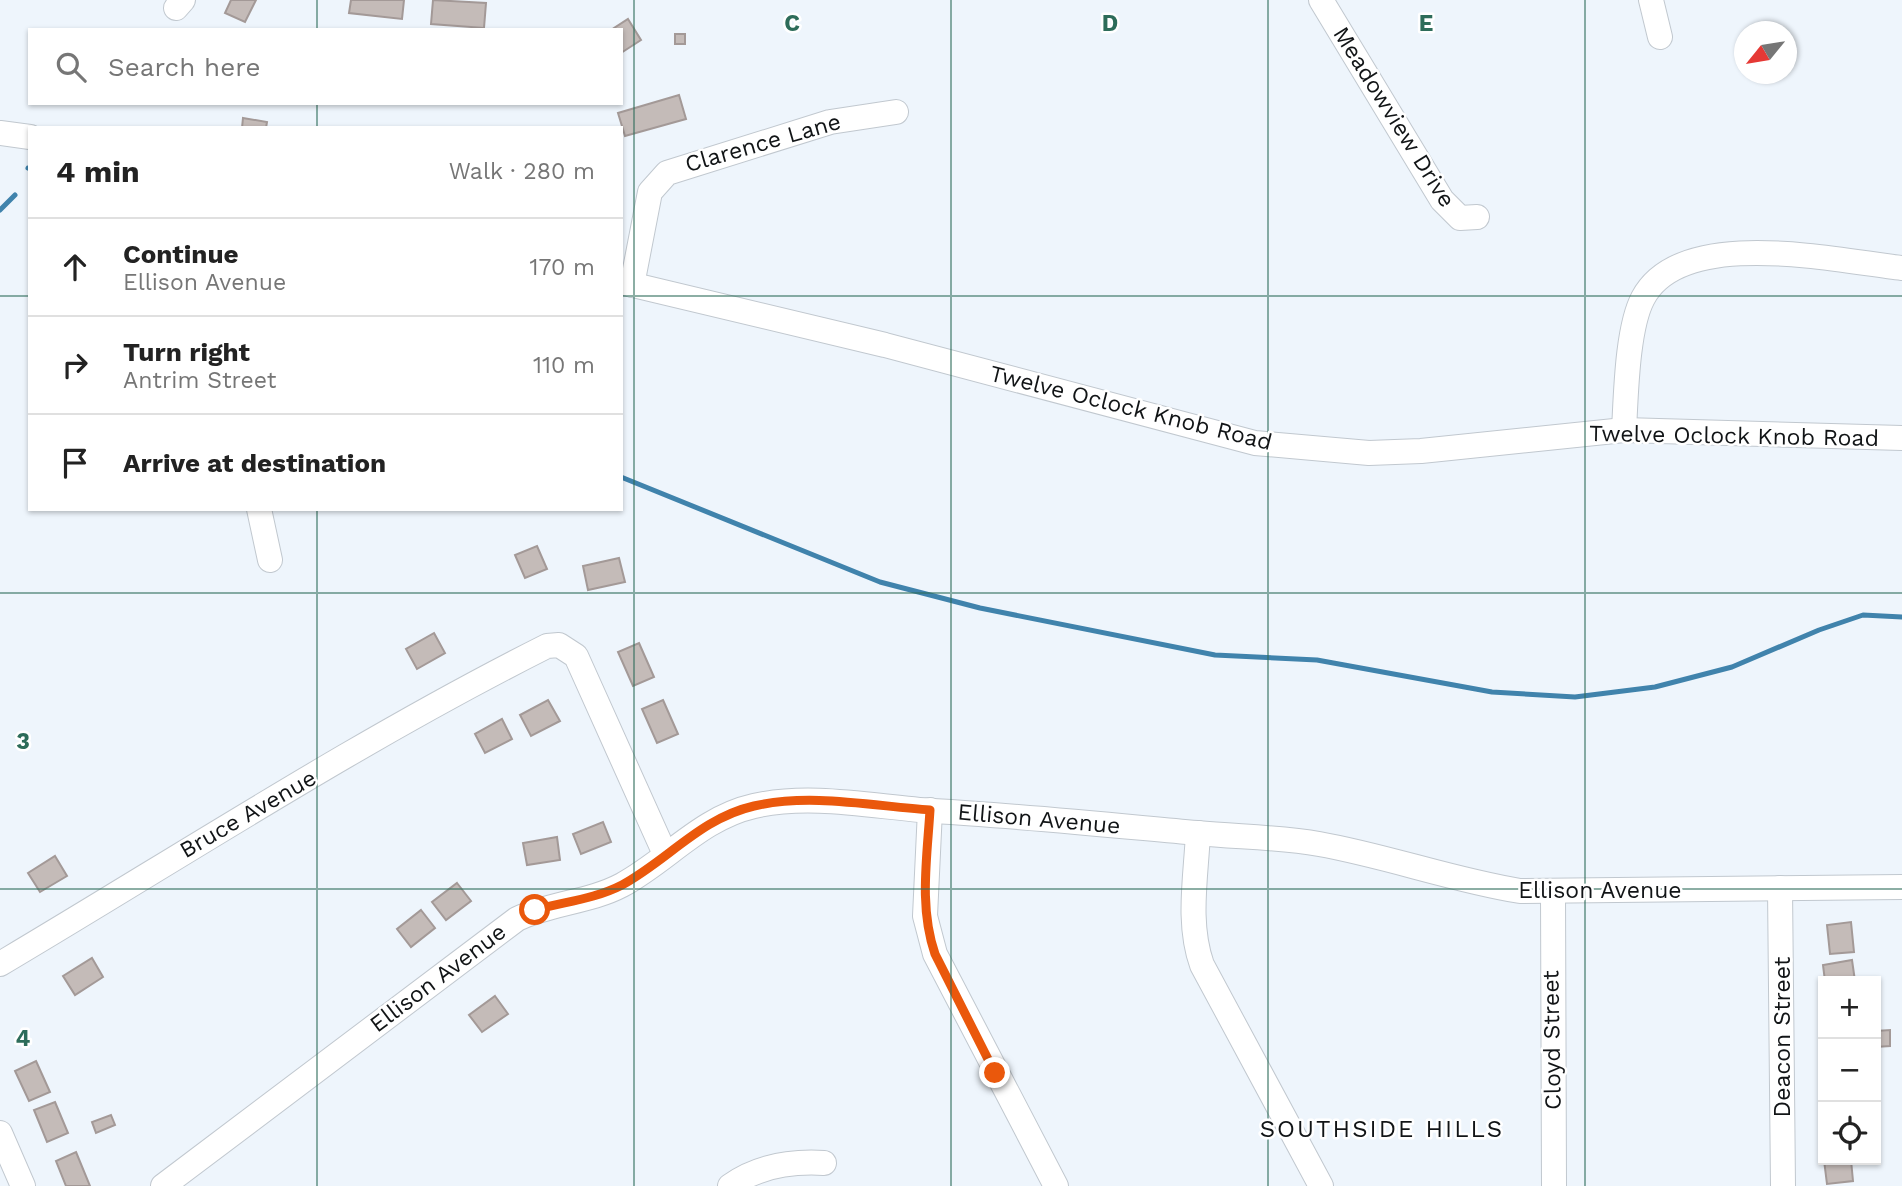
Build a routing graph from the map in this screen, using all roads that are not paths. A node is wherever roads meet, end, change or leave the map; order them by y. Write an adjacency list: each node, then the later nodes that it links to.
1 (1321, 0): 7 (street, Meadowview Drive)
2 (1651, 0): 3 (street)
3 (1660, 37)
4 (896, 112): 9 (street, Clarence Lane)
5 (0, 133): 6 (street)
6 (28, 137)
7 (1477, 217)
8 (1902, 268): 10 (street)
9 (627, 284): 10 (street, Twelve Oclock Knob Road)
10 (1624, 430): 11 (street, Twelve Oclock Knob Road)
11 (1902, 438)
12 (259, 511): 13 (street)
13 (270, 560)
14 (930, 810): 15 (street, Ellison Avenue); 16 (street, Ellison Avenue); 26 (street)
15 (1199, 833): 19 (street, Ellison Avenue); 27 (street)
16 (664, 855): 20 (street, Bruce Avenue); 24 (street, Ellison Avenue)
17 (1902, 887): 18 (street, Ellison Avenue)
18 (1780, 888): 19 (street, Ellison Avenue); 29 (street, Deacon Street)
19 (1553, 893): 28 (street, Cloyd Street)
20 (0, 964)
21 (0, 1133): 23 (street)
22 (824, 1163): 25 (street)
23 (23, 1186)
24 (163, 1186)
25 (730, 1186)
26 (1056, 1186)
27 (1321, 1186)
28 (1554, 1186)
29 (1783, 1186)

